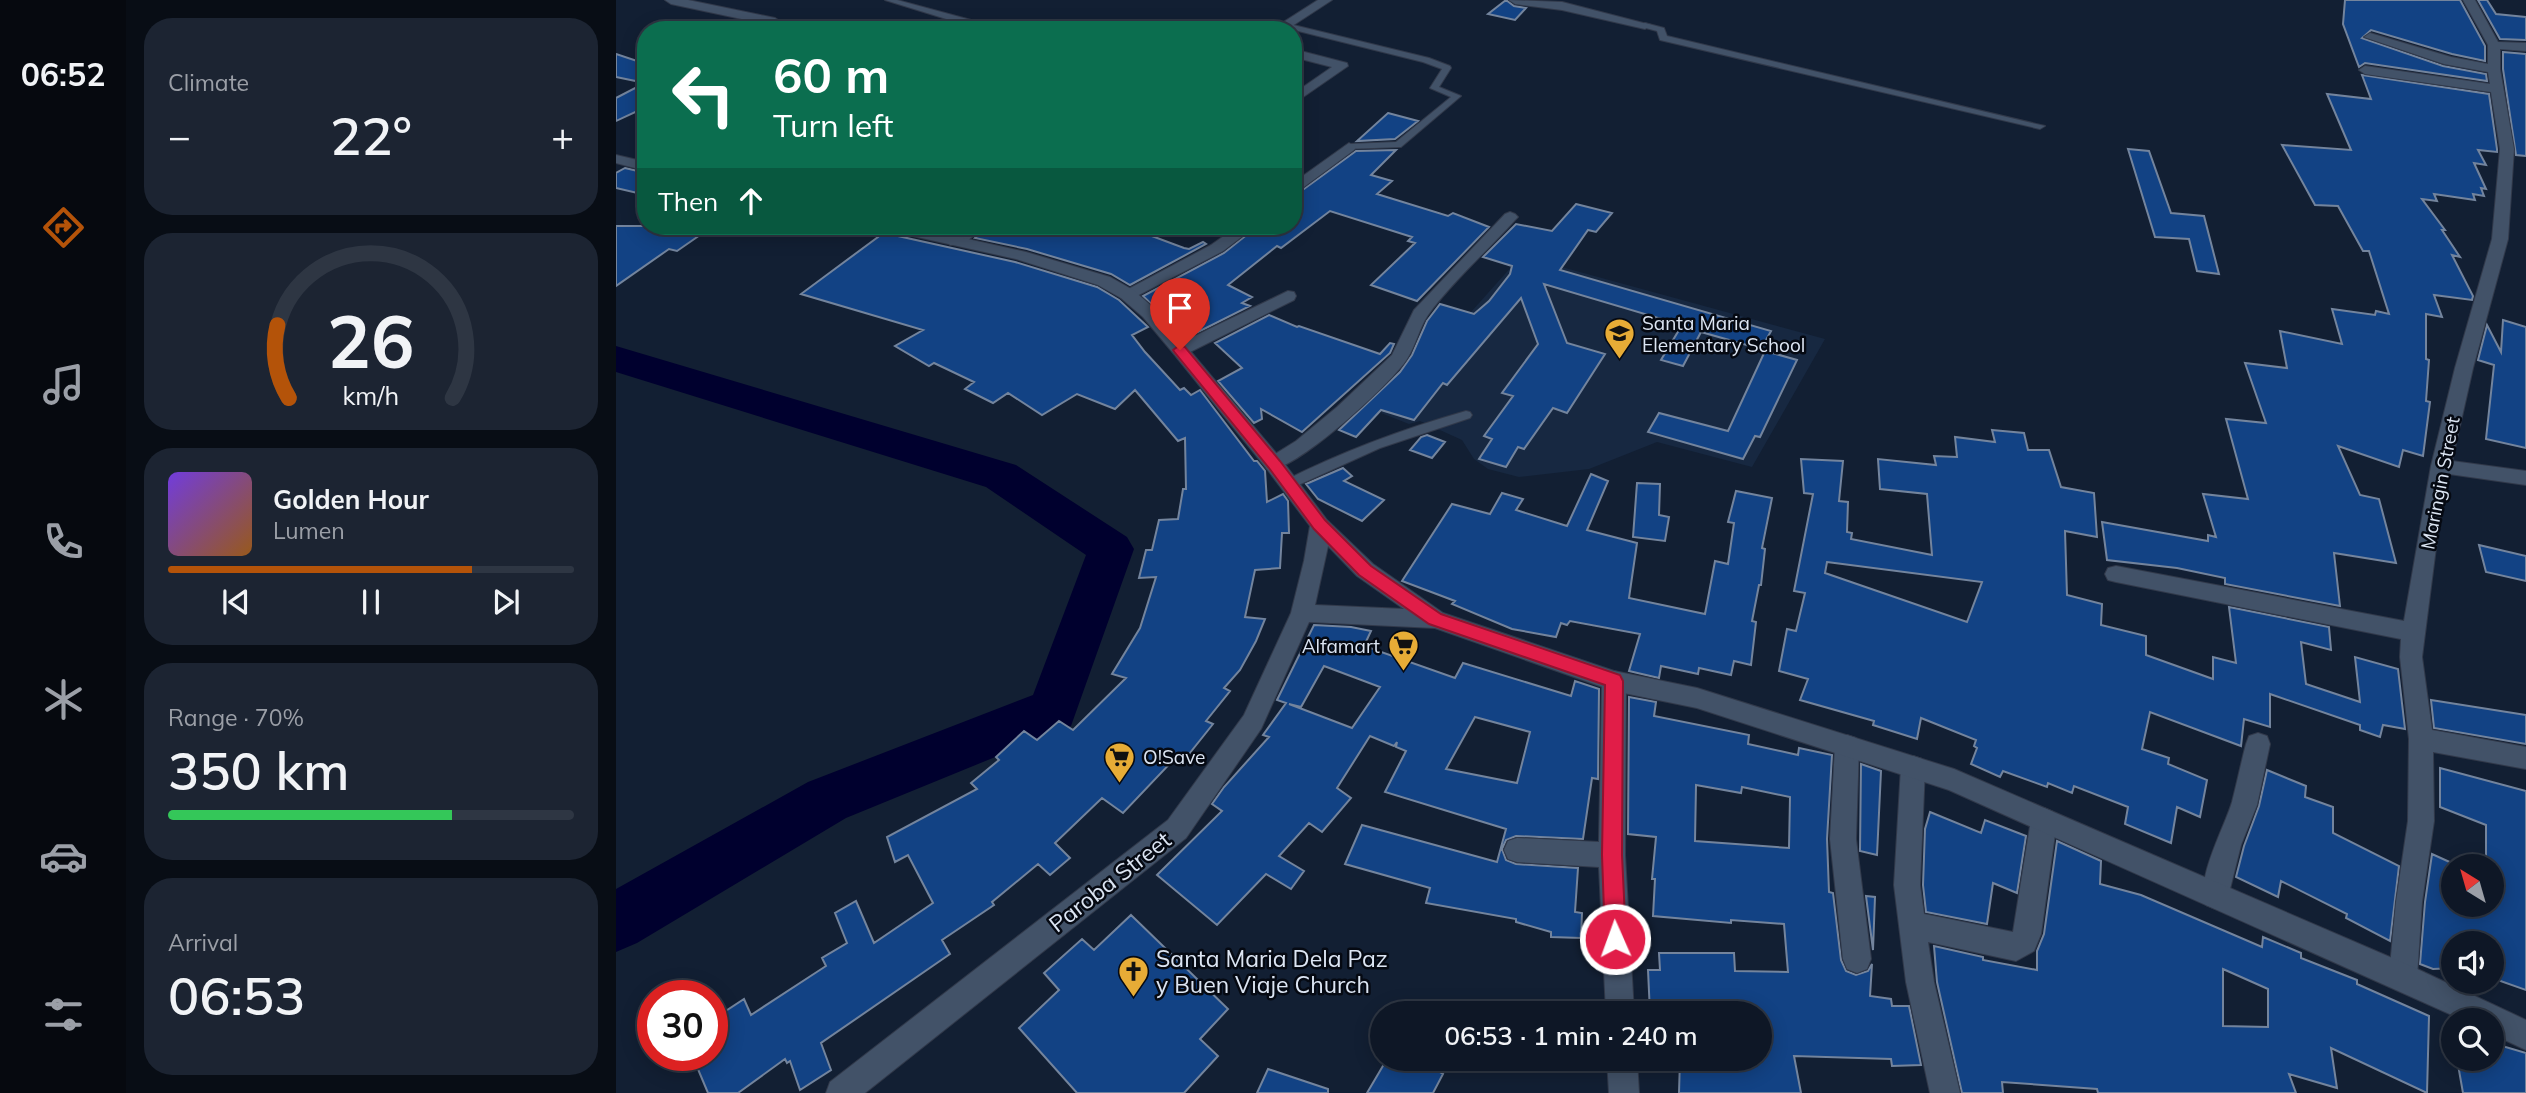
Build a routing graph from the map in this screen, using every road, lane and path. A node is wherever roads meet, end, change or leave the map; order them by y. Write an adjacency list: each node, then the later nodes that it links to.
1 (671, 0): 6 (street)
2 (889, 0): 7 (lane)
3 (1326, 0): 8 (street)
4 (1515, 0): 9 (street)
5 (2469, 0): 12 (street, Maringin Street)
6 (770, 21)
7 (961, 21)
8 (1291, 21)
9 (1645, 25): 18 (lane)
10 (1302, 32): 19 (lane)
11 (2370, 37): 16 (street)
12 (2494, 45): 13 (street); 16 (street, Maringin Street)
13 (2526, 47)
14 (1302, 55): 17 (street)
15 (2365, 70): 16 (street)
16 (2496, 79): 33 (street, Maringin Street)
17 (1302, 94)
18 (2040, 125)
19 (1349, 147): 22 (street)
20 (616, 159): 21 (street)
21 (637, 165)
22 (1302, 184)
23 (1510, 217): 32 (street)
24 (927, 235): 27 (street)
25 (966, 235): 27 (street)
26 (1235, 235): 28 (street)
27 (956, 242): 28 (street)
28 (1127, 294): 30 (street)
29 (1289, 296): 30 (street)
30 (1180, 350): 32 (street)
31 (1466, 415): 35 (lane)
32 (1275, 464): 35 (street)
33 (2441, 466): 34 (street); 40 (street, Maringin Street)
34 (2526, 478)
35 (1289, 484): 36 (street)
36 (1320, 525): 38 (street, Paroba Street); 39 (street)
37 (2116, 574): 40 (street)
38 (1302, 613): 39 (street); 57 (street, Paroba Street)
39 (1435, 619): 41 (street)
40 (2413, 632): 42 (street, Maringin Street)
41 (1614, 681): 44 (street); 49 (street)
42 (2421, 739): 45 (street); 53 (street, Maringin Street)
43 (2258, 744): 50 (street)
44 (1847, 746): 46 (street); 52 (street)
45 (2526, 758)
46 (1913, 767): 47 (street); 51 (street)
47 (2044, 820): 50 (street); 51 (street)
48 (1517, 849): 49 (street)
49 (1612, 855): 54 (street)
50 (2216, 896): 53 (street)
51 (1913, 925): 59 (street)
52 (1857, 958)
53 (2403, 977): 55 (street)
54 (1618, 1001)
55 (2526, 1035)
56 (1623, 1071): 58 (street)
57 (841, 1093)
58 (1624, 1093)
59 (1945, 1093)

